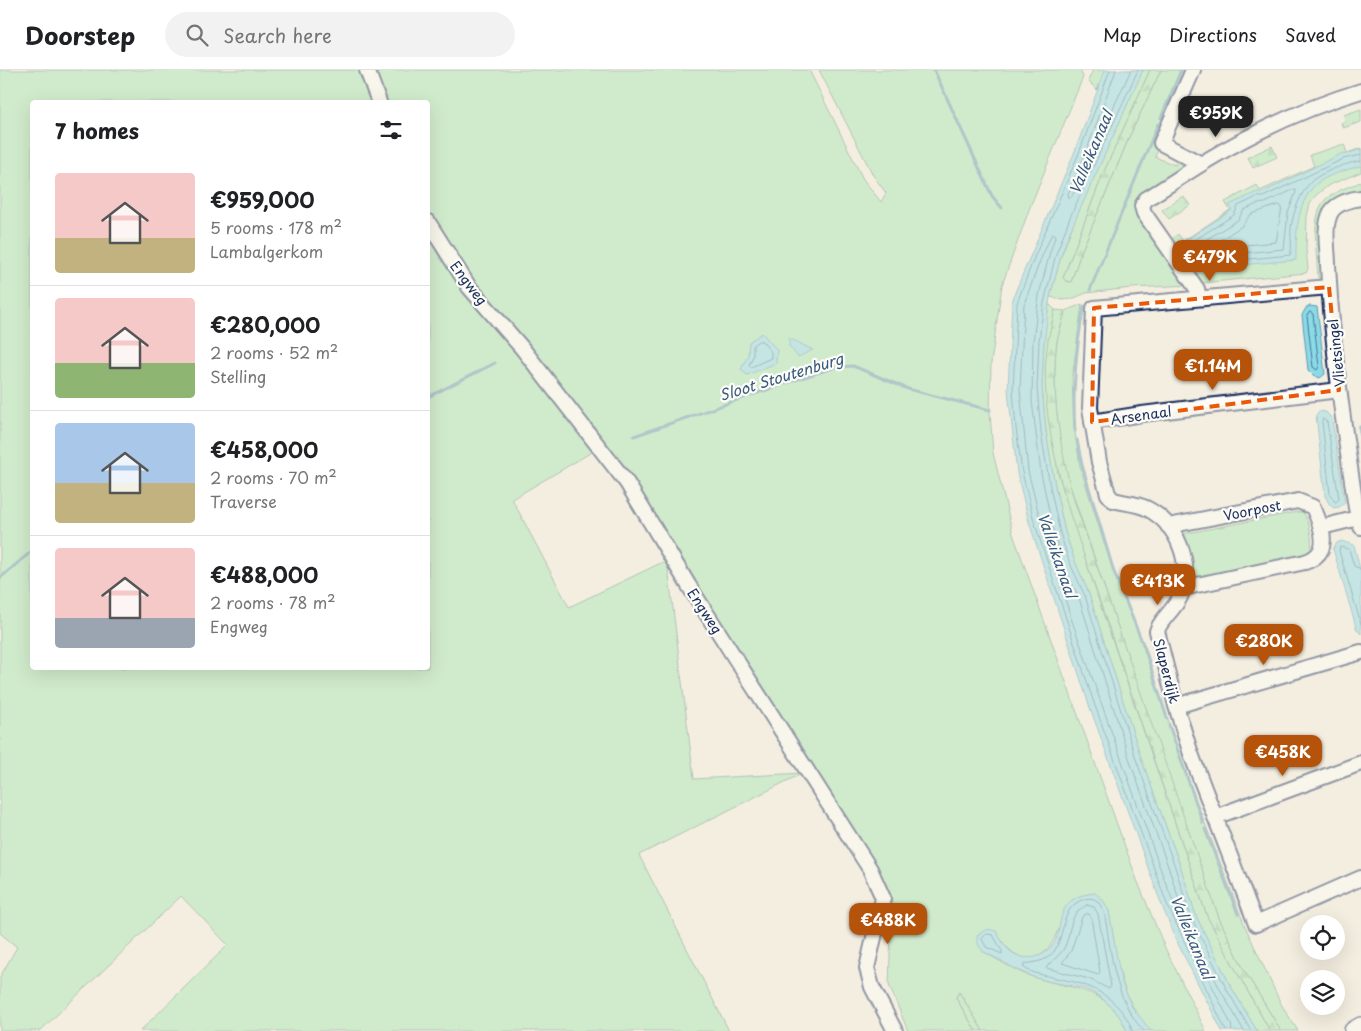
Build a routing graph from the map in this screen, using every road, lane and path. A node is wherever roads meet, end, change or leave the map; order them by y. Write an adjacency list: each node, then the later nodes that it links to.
1 (367, 70): 4 (street)
2 (1193, 70): 5 (street)
3 (1361, 92): 5 (street)
4 (378, 100)
5 (1201, 164): 9 (street)
6 (1361, 198): 8 (street, Vlietsingel)
7 (430, 225): 22 (street, Engweg)
8 (1329, 287): 9 (street); 10 (street, Vlietsingel)
9 (1198, 298): 11 (street, Slaperdijk)
10 (1339, 390): 11 (street, Arsenaal); 12 (street, Vlietsingel)
11 (1092, 422): 13 (street, Slaperdijk)
12 (1360, 523): 14 (street)
13 (1168, 526): 14 (street, Voorpost); 15 (street, Slaperdijk)
14 (1322, 527): 15 (street)
15 (1183, 588): 17 (street, Slaperdijk)
16 (1361, 652): 17 (street)
17 (1176, 706): 19 (street, Slaperdijk)
18 (1361, 764): 19 (street)
19 (1215, 817): 20 (street, Slaperdijk)
20 (1361, 878)
21 (1361, 1027): 23 (street)
22 (895, 1031)
23 (1354, 1031)

